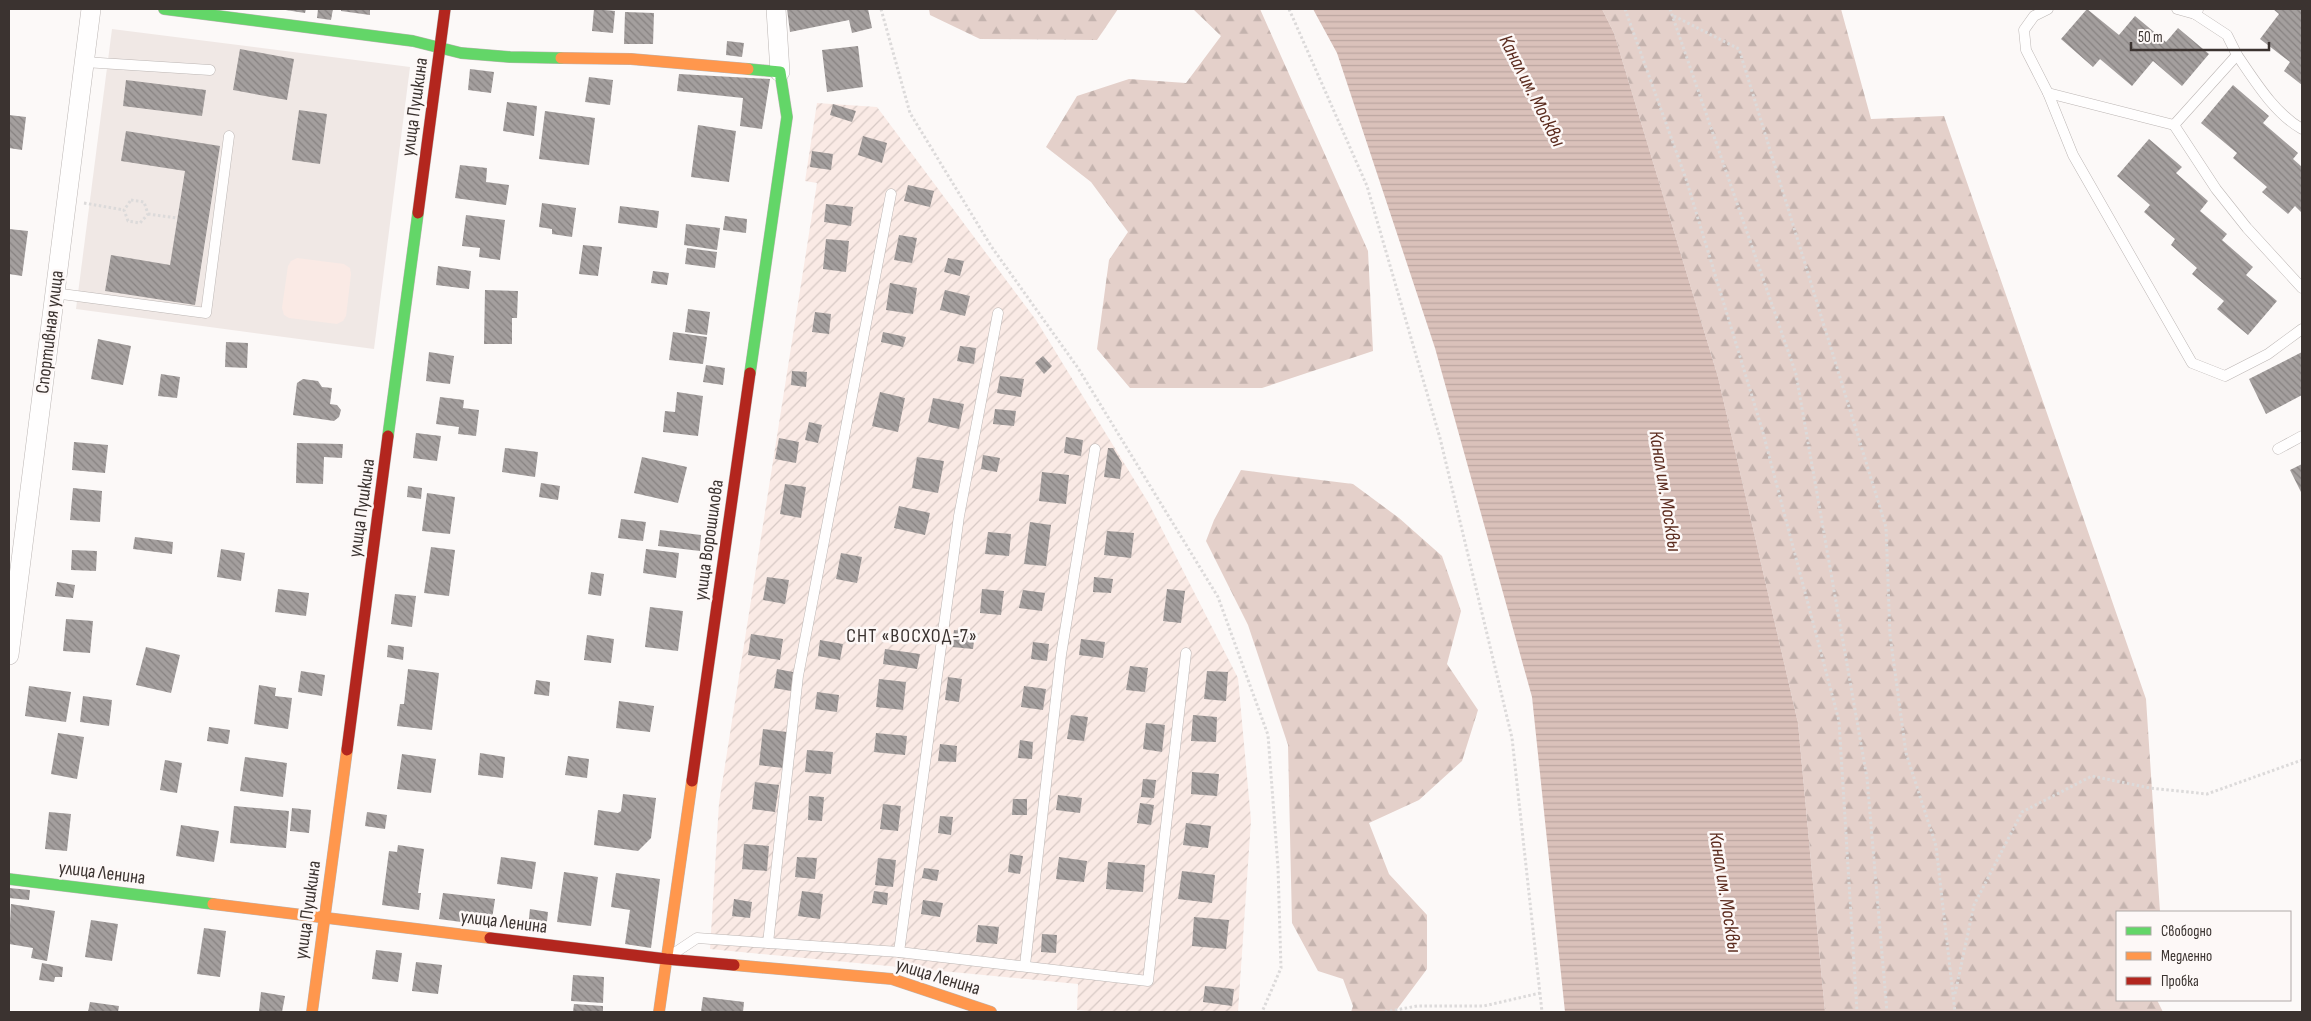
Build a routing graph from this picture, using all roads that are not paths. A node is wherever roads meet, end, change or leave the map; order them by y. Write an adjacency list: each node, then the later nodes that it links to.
1 (91, 9): 10 (street, Спортивная улица)
2 (164, 9): 8 (street)
3 (445, 9): 8 (street, улица Пушкина)
4 (776, 9): 12 (street)
5 (2048, 9): 13 (lane)
6 (2177, 9): 7 (lane)
7 (2196, 11): 9 (lane)
8 (440, 51): 12 (street); 28 (street, улица Пушкина)
9 (2237, 55): 14 (lane); 15 (lane)
10 (84, 62): 11 (lane); 19 (street, Спортивная улица)
11 (210, 70)
12 (780, 72): 31 (street, улица Ворошилова)
13 (2048, 94): 14 (lane); 21 (lane)
14 (2174, 125): 18 (lane)
15 (2302, 129)
16 (229, 136): 19 (lane)
17 (891, 194): 29 (lane)
18 (2302, 288)
19 (54, 293): 26 (street, Спортивная улица)
20 (998, 313): 30 (lane)
21 (2302, 328)
22 (2302, 436): 24 (lane)
23 (1095, 449): 32 (lane)
24 (2278, 449)
25 (1186, 652): 32 (lane)
26 (9, 655)
27 (9, 879): 28 (street, улица Ленина)
28 (325, 918): 31 (street, улица Ленина); 33 (street, улица Пушкина)
29 (768, 943): 30 (lane); 31 (lane)
30 (899, 952): 32 (lane)
31 (666, 959): 34 (street, улица Ворошилова); 35 (street, улица Ленина)
32 (1025, 965)
33 (312, 1012)
34 (659, 1012)
35 (991, 1012)

